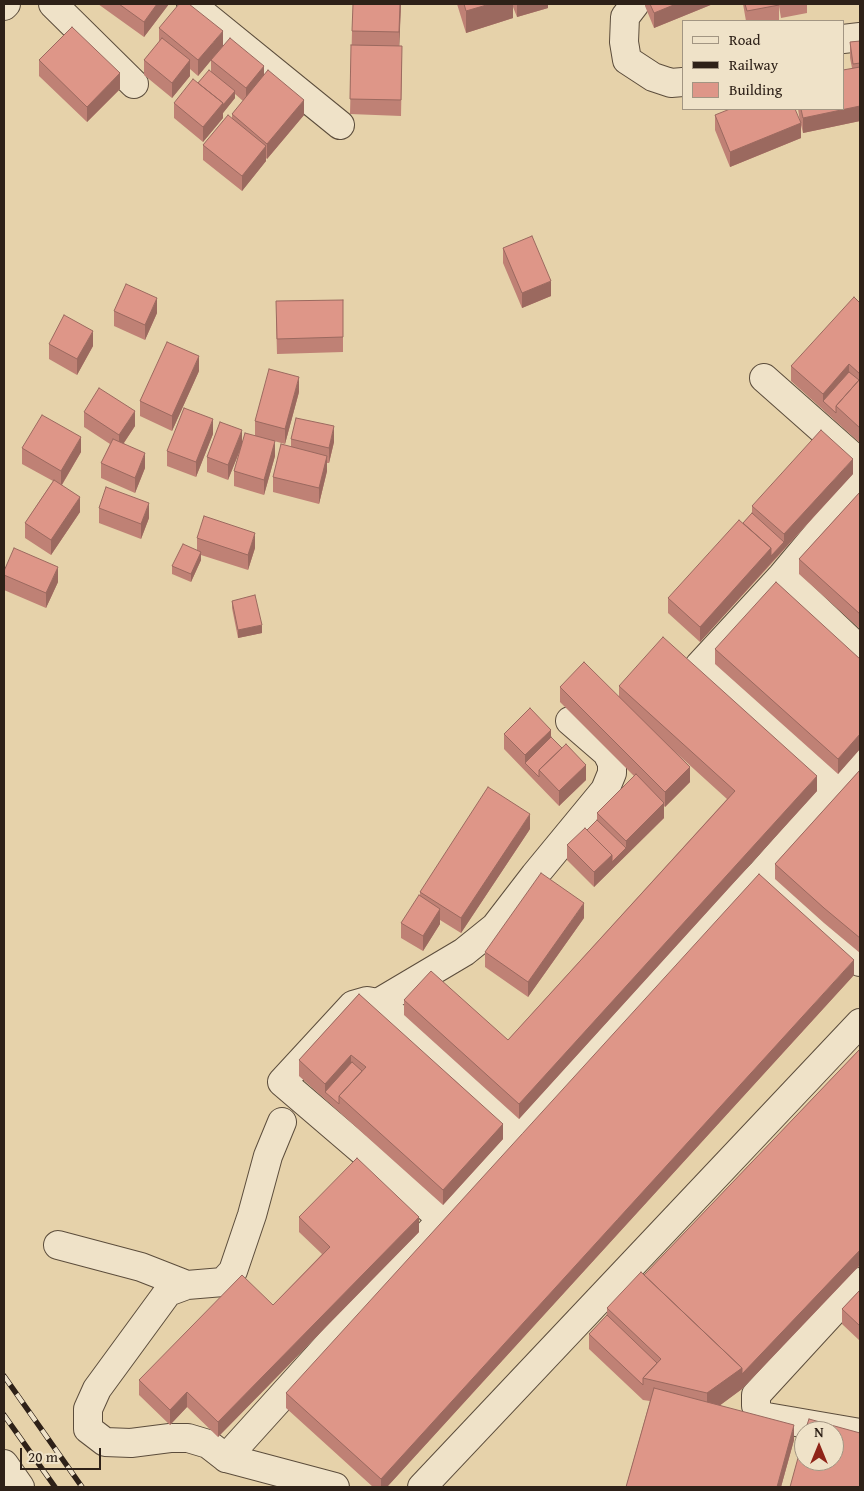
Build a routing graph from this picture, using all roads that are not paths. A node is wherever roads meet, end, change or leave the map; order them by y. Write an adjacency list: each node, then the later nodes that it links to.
1 (53, 4): 7 (street)
2 (191, 4): 8 (street)
3 (635, 4): 6 (street)
4 (860, 37): 5 (street)
5 (844, 39)
6 (682, 82)
7 (134, 84)
8 (340, 125)
9 (764, 378): 10 (street)
10 (860, 463)
11 (860, 483): 12 (street)
12 (782, 576): 13 (street); 16 (street)
13 (860, 650)
14 (570, 721): 19 (street)
15 (860, 762): 16 (street)
16 (835, 789): 17 (street)
17 (761, 874): 18 (street); 22 (street)
18 (860, 962)
19 (378, 1003): 22 (street); 23 (street)
20 (860, 1023): 32 (street)
21 (282, 1122): 26 (street)
22 (521, 1124): 23 (street)
23 (442, 1219): 28 (street)
24 (58, 1245): 26 (street)
25 (860, 1282): 27 (street)
26 (187, 1285): 28 (street)
27 (860, 1433)
28 (226, 1458): 31 (street)
29 (4, 1464): 30 (street)
30 (20, 1487)
31 (335, 1487)
32 (422, 1487)

